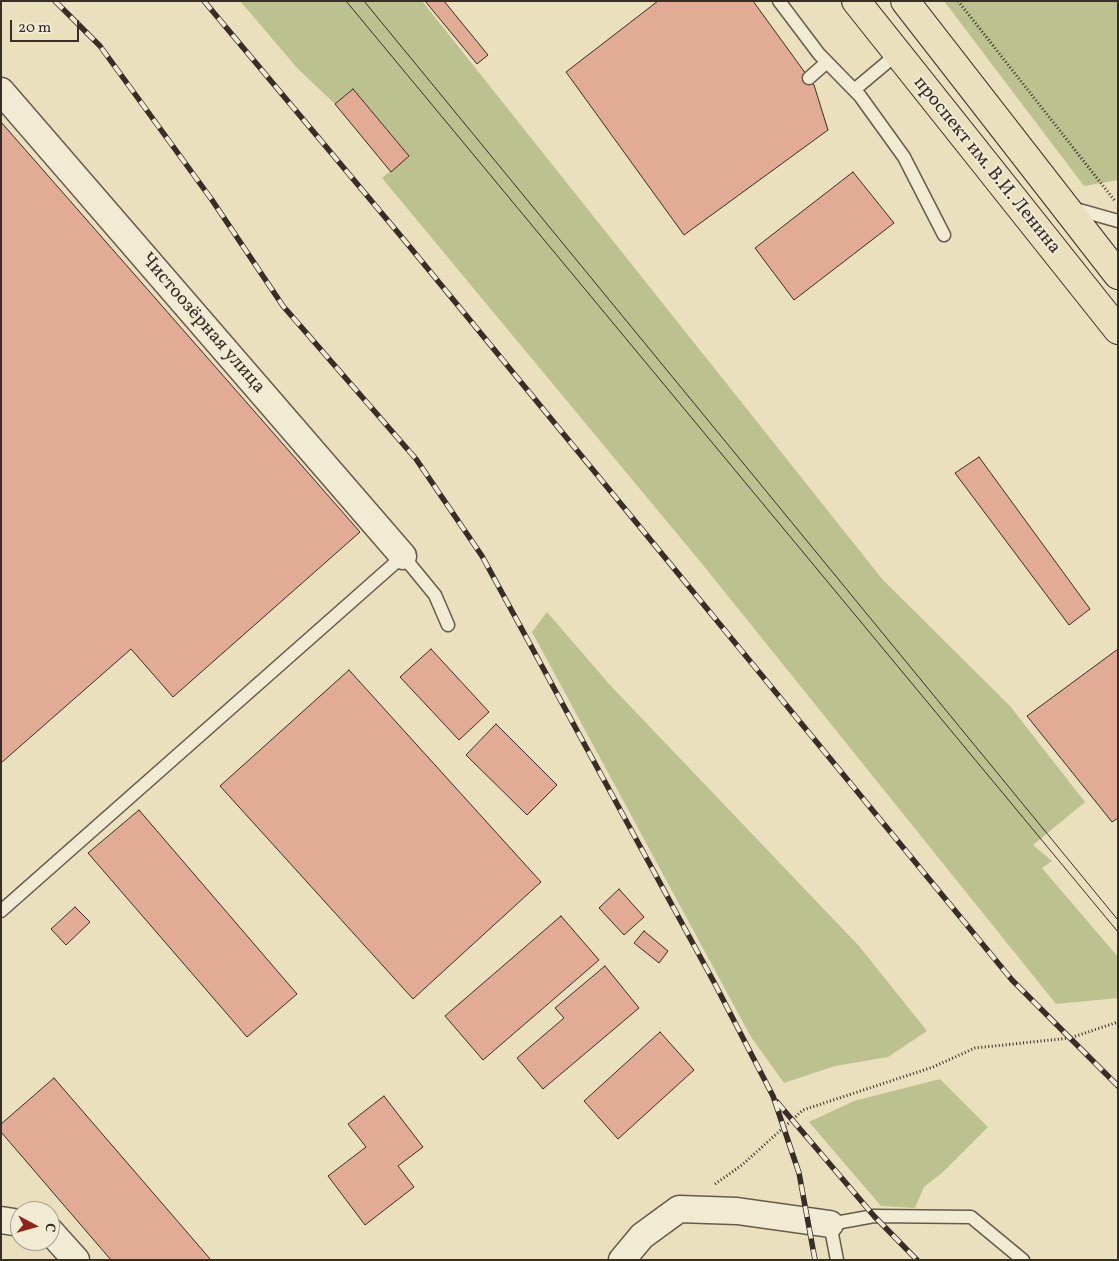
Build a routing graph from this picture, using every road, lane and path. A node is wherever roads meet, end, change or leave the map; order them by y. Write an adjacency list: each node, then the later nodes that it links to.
1 (780, 1): 6 (lane)
2 (856, 1): 5 (main road, проспект им. В.И. Ленина)
3 (905, 1): 11 (main road, проспект им. В.И. Ленина)
4 (958, 1): 10 (path)
5 (897, 54): 8 (lane); 15 (main road, проспект им. В.И. Ленина)
6 (827, 62): 7 (lane); 8 (lane)
7 (809, 78)
8 (854, 90): 13 (lane)
9 (1, 91): 16 (street, Чистоозёрная улица)
10 (1118, 205)
11 (1064, 206): 12 (lane); 14 (main road, проспект им. В.И. Ленина)
12 (1118, 221)
13 (944, 235)
14 (1118, 275)
15 (1118, 330)
16 (403, 556): 17 (lane); 18 (lane)
17 (448, 625)
18 (1, 911)
19 (1118, 1022): 20 (path)
20 (711, 1187)
21 (830, 1224): 24 (street); 25 (lane); 26 (lane)
22 (60, 1243): 23 (street)
23 (76, 1260)
24 (622, 1260)
25 (837, 1260)
26 (1023, 1260)

